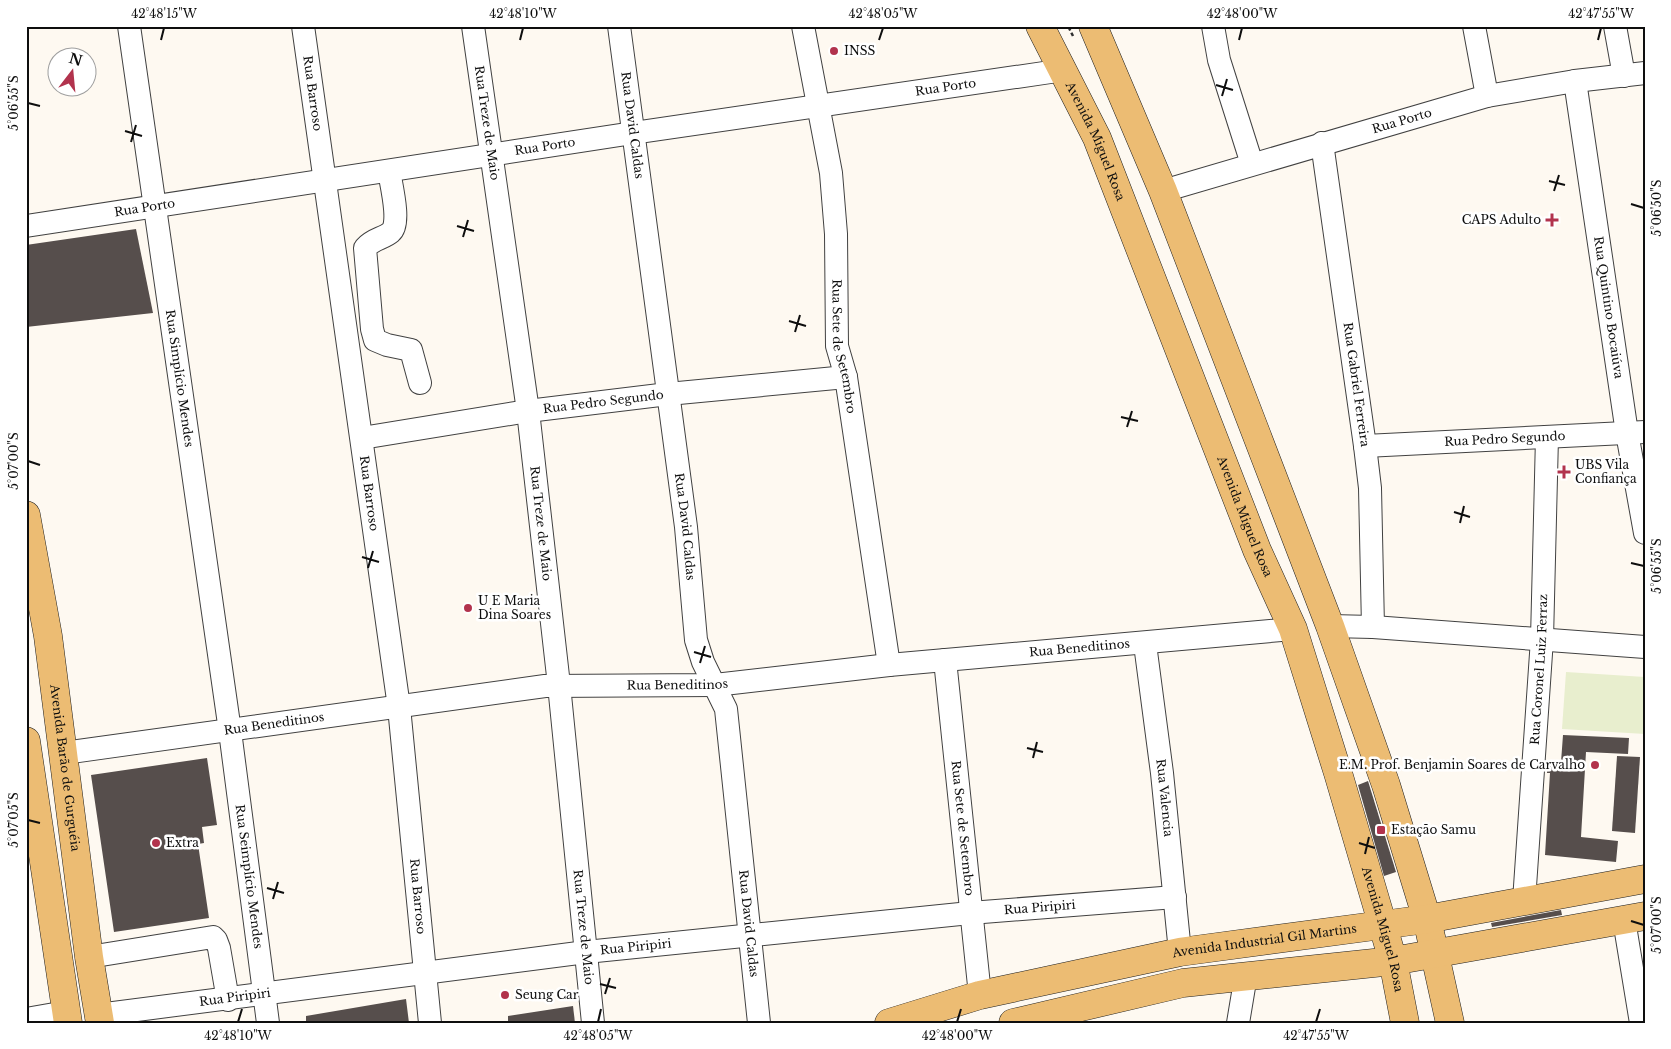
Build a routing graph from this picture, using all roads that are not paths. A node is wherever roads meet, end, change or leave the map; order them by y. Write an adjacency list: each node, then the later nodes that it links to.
1 (129, 26): 23 (street, Rua Simplício Mendes)
2 (303, 26): 21 (street, Rua Barroso)
3 (473, 26): 18 (street, Rua Treze de Maio)
4 (619, 26): 16 (street, Rua David Caldas)
5 (1040, 26): 11 (main road, Avenida Miguel Rosa)
6 (1093, 26): 22 (main road)
7 (1213, 26): 19 (street)
8 (1474, 26): 14 (street)
9 (1615, 26): 12 (street)
10 (810, 27): 15 (street, Rua Sete de Setembro)
11 (1064, 70): 15 (street, Rua Porto); 37 (main road, Avenida Miguel Rosa)
12 (1634, 75): 13 (street, Rua Porto)
13 (1574, 81): 14 (street, Rua Porto); 29 (street, Rua Quintino Bocaiúva)
14 (1487, 96): 17 (street, Rua Porto)
15 (818, 107): 16 (street, Rua Porto); 25 (street, Rua Sete de Setembro)
16 (633, 133): 18 (street, Rua Porto); 27 (street, Rua David Caldas)
17 (1322, 143): 19 (street, Rua Porto); 32 (street, Rua Gabriel Ferreira)
18 (492, 154): 20 (street, Rua Porto); 28 (street, Rua Treze de Maio)
19 (1252, 164): 22 (street, Rua Porto)
20 (390, 170): 21 (street, Rua Porto); 26 (street)
21 (323, 181): 23 (street, Rua Porto); 31 (street, Rua Barroso)
22 (1163, 191): 35 (main road)
23 (155, 207): 24 (street, Rua Porto); 46 (street, Rua Simplício Mendes)
24 (26, 226)
25 (846, 377): 27 (street, Rua Pedro Segundo); 42 (street, Rua Sete de Setembro)
26 (420, 383)
27 (668, 394): 28 (street, Rua Pedro Segundo); 44 (street, Rua David Caldas)
28 (528, 411): 31 (street, Rua Pedro Segundo); 43 (street, Rua Treze de Maio)
29 (1636, 432): 30 (street, Rua Pedro Segundo); 34 (street, Rua Quintino Bocaiúva)
30 (1547, 437): 32 (street, Rua Pedro Segundo); 38 (street, Rua Coronel Luiz Ferraz)
31 (362, 438): 45 (street, Rua Barroso)
32 (1365, 446): 36 (street, Rua Gabriel Ferreira)
33 (26, 515): 48 (main road, Avenida Barão de Gurguéia)
34 (1645, 533)
35 (1330, 626): 36 (street); 54 (main road)
36 (1373, 627): 38 (street)
37 (1293, 629): 39 (street, Rua Beneditinos); 55 (main road, Avenida Miguel Rosa)
38 (1542, 640): 40 (street); 51 (street, Rua Coronel Luiz Ferraz)
39 (1145, 644): 41 (street, Rua Beneditinos); 50 (street, Rua Valencia)
40 (1645, 647)
41 (945, 660): 42 (street, Rua Beneditinos); 52 (street, Rua Sete de Setembro)
42 (889, 665): 44 (street, Rua Beneditinos)
43 (559, 685): 44 (street, Rua Beneditinos); 45 (street, Rua Beneditinos); 57 (street, Rua Treze de Maio)
44 (715, 685): 56 (street, Rua David Caldas)
45 (399, 707): 46 (street, Rua Beneditinos); 62 (street, Rua Barroso)
46 (230, 731): 48 (street, Rua Beneditinos); 64 (street, Rua Seimplício Mendes)
47 (27, 749): 67 (main road)
48 (64, 752): 60 (main road, Avenida Barão de Gurguéia)
49 (1645, 879): 51 (main road, Avenida Industrial Gil Martins)
50 (1175, 897): 52 (street, Rua Piripiri); 58 (street, Rua Valencia)
51 (1524, 900): 54 (main road, Avenida Industrial Gil Martins)
52 (970, 913): 56 (street, Rua Piripiri); 65 (street, Rua Sete de Setembro)
53 (1634, 918): 59 (main road); 79 (street)
54 (1427, 920): 55 (main road, Avenida Industrial Gil Martins); 59 (main road)
55 (1383, 926): 58 (main road, Avenida Industrial Gil Martins); 61 (main road, Avenida Miguel Rosa)
56 (750, 935): 57 (street, Rua Piripiri); 73 (street, Rua David Caldas)
57 (586, 952): 62 (street, Rua Piripiri); 72 (street, Rua Treze de Maio)
58 (1180, 952): 65 (main road, Avenida Industrial Gil Martins)
59 (1435, 955): 61 (main road); 78 (main road)
60 (89, 957): 66 (street); 69 (main road, Avenida Barão de Gurguéia)
61 (1393, 961): 63 (main road); 77 (main road, Avenida Miguel Rosa)
62 (425, 972): 64 (street, Rua Piripiri); 71 (street, Rua Barroso)
63 (1246, 976): 75 (main road); 76 (street)
64 (265, 995): 66 (street, Rua Piripiri); 70 (street, Rua Seimplício Mendes)
65 (980, 995): 74 (main road, Avenida Industrial Gil Martins)
66 (228, 1000): 69 (street, Rua Piripiri)
67 (67, 1018): 68 (street)
68 (26, 1019)
69 (99, 1019)
70 (268, 1023)
71 (430, 1023)
72 (593, 1023)
73 (759, 1023)
74 (890, 1023)
75 (1013, 1023)
76 (1238, 1023)
77 (1405, 1023)
78 (1450, 1023)
79 (1641, 1023)

